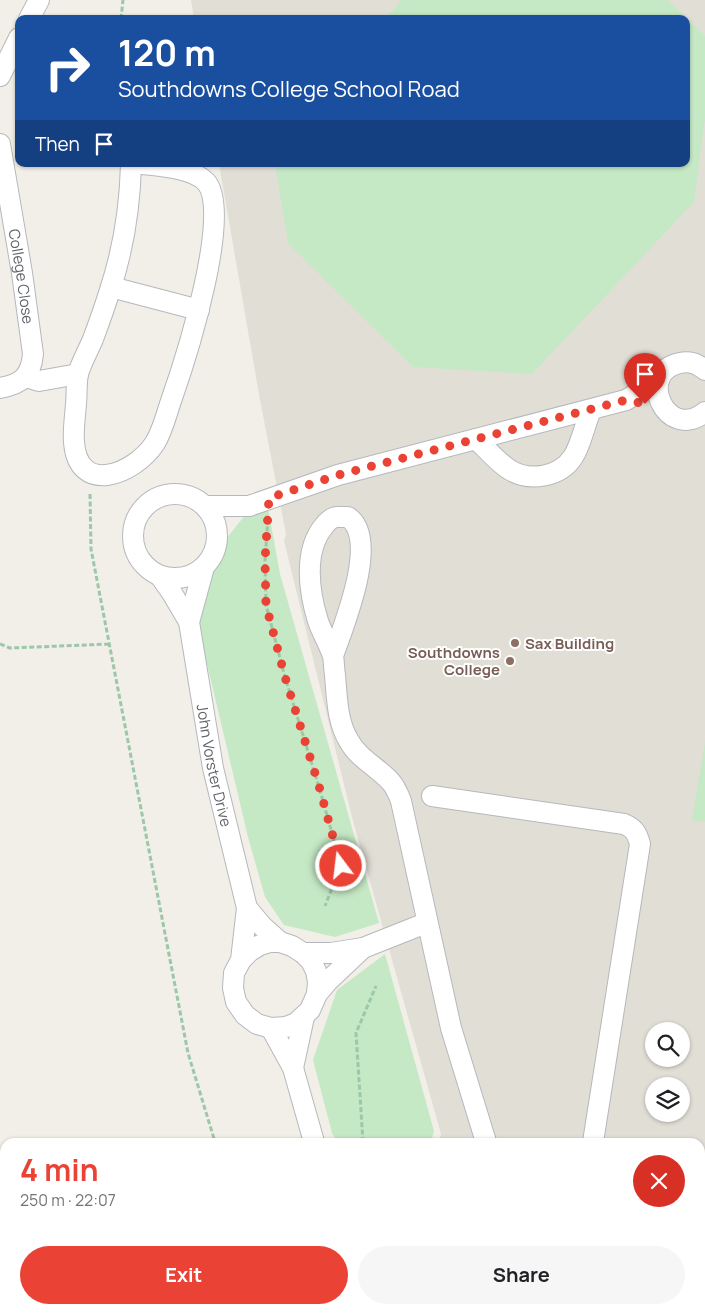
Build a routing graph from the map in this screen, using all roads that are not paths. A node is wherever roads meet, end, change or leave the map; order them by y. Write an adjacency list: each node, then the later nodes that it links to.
1 (39, 0): 2 (street)
2 (31, 15)
3 (15, 46): 4 (street)
4 (0, 76)
5 (0, 144): 12 (street, College Close)
6 (131, 167): 8 (street)
7 (164, 167): 9 (street)
8 (111, 288): 9 (street); 11 (street)
9 (199, 310): 11 (street)
10 (700, 362): 13 (street)
11 (78, 374): 12 (street)
12 (26, 377): 14 (street)
13 (659, 380): 15 (street); 16 (street)
14 (0, 388)
15 (626, 400): 16 (street); 17 (street)
16 (663, 408): 18 (street)
17 (590, 410): 19 (street); 19 (street)
18 (705, 412)
19 (476, 439): 21 (street)
20 (206, 506): 21 (street); 22 (street); 24 (street)
21 (249, 506): 22 (street)
22 (218, 534): 23 (street)
23 (204, 568): 24 (street); 25 (street, John Vorster Drive)
24 (160, 576): 25 (street, John Vorster Drive)
25 (189, 622): 28 (street, John Vorster Drive)
26 (333, 656): 26 (street); 29 (street)
27 (432, 796): 40 (street)
28 (247, 908): 30 (street, John Vorster Drive); 33 (street, John Vorster Drive)
29 (426, 923): 31 (street); 39 (street)
30 (280, 942): 32 (street); 33 (street)
31 (363, 948): 32 (street); 34 (street)
32 (303, 953): 34 (street)
33 (241, 960): 36 (street)
34 (317, 994): 35 (street)
35 (304, 1017): 36 (street); 37 (street)
36 (278, 1027): 37 (street)
37 (293, 1068): 38 (street)
38 (313, 1138)
39 (485, 1138)
40 (594, 1138)

